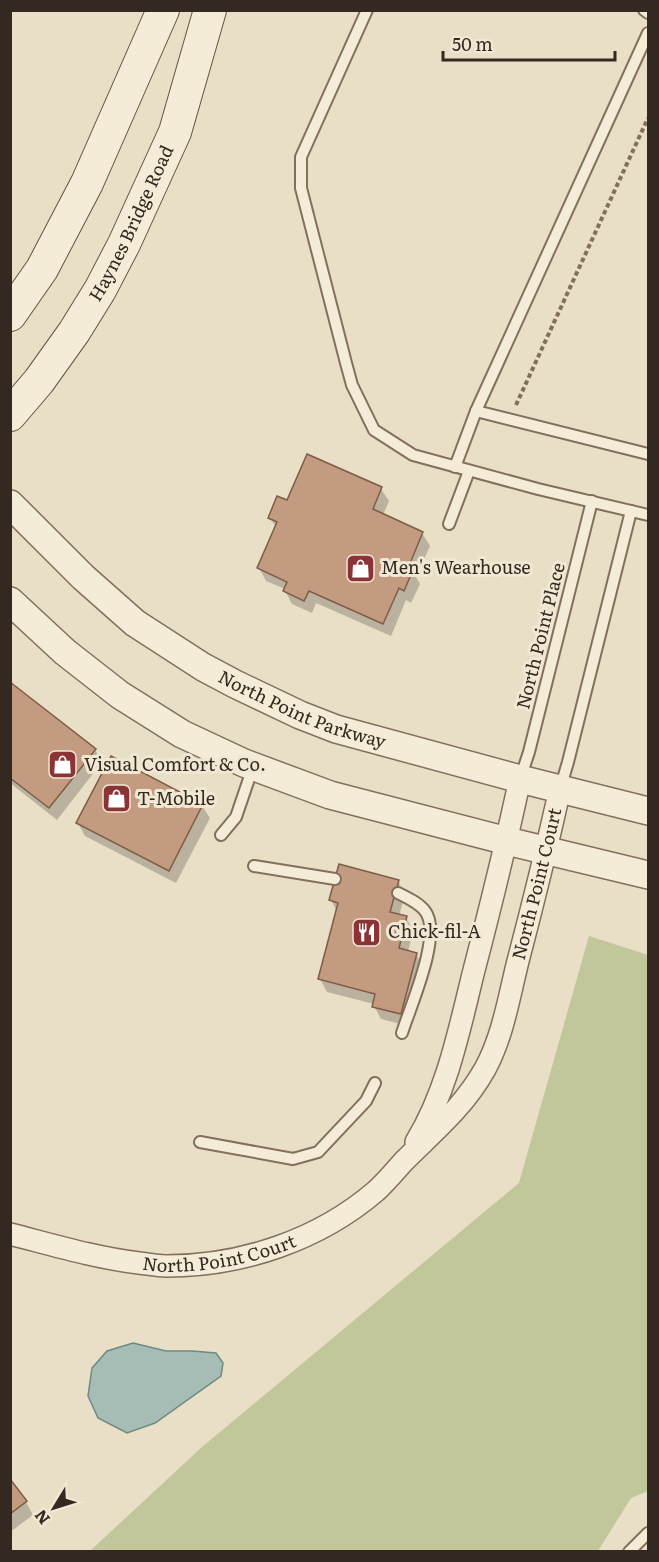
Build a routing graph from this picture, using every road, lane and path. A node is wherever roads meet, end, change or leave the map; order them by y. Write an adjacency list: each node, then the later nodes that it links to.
1 (163, 10): 8 (main road)
2 (210, 10): 10 (main road, Haynes Bridge Road)
3 (367, 10): 13 (lane)
4 (644, 10): 5 (lane)
5 (648, 13)
6 (648, 33): 9 (lane)
7 (648, 118): 11 (path)
8 (10, 315)
9 (476, 411): 11 (lane); 13 (lane)
10 (10, 415)
11 (510, 420): 12 (lane)
12 (648, 454)
13 (455, 467): 14 (lane)
14 (469, 471): 15 (lane); 19 (lane)
15 (592, 501): 17 (lane); 22 (lane, North Point Place)
16 (10, 504): 22 (street, North Point Parkway)
17 (631, 511): 18 (lane); 23 (lane)
18 (648, 515)
19 (449, 524)
20 (10, 601): 21 (street)
21 (253, 767): 25 (lane); 26 (street)
22 (520, 779): 23 (street, North Point Parkway); 26 (street, North Point Court)
23 (560, 789): 24 (street, North Point Parkway); 27 (street, North Point Court)
24 (648, 811)
25 (221, 835)
26 (507, 841): 27 (street); 35 (street, North Point Court)
27 (546, 851): 29 (street); 35 (street, North Point Court)
28 (255, 866): 30 (lane)
29 (648, 875)
30 (335, 879)
31 (398, 893): 32 (lane)
32 (402, 1033)
33 (375, 1083): 34 (lane)
34 (200, 1142)
35 (405, 1160): 36 (street, North Point Court)
36 (10, 1234)
37 (648, 1533): 38 (lane)
38 (629, 1551)

